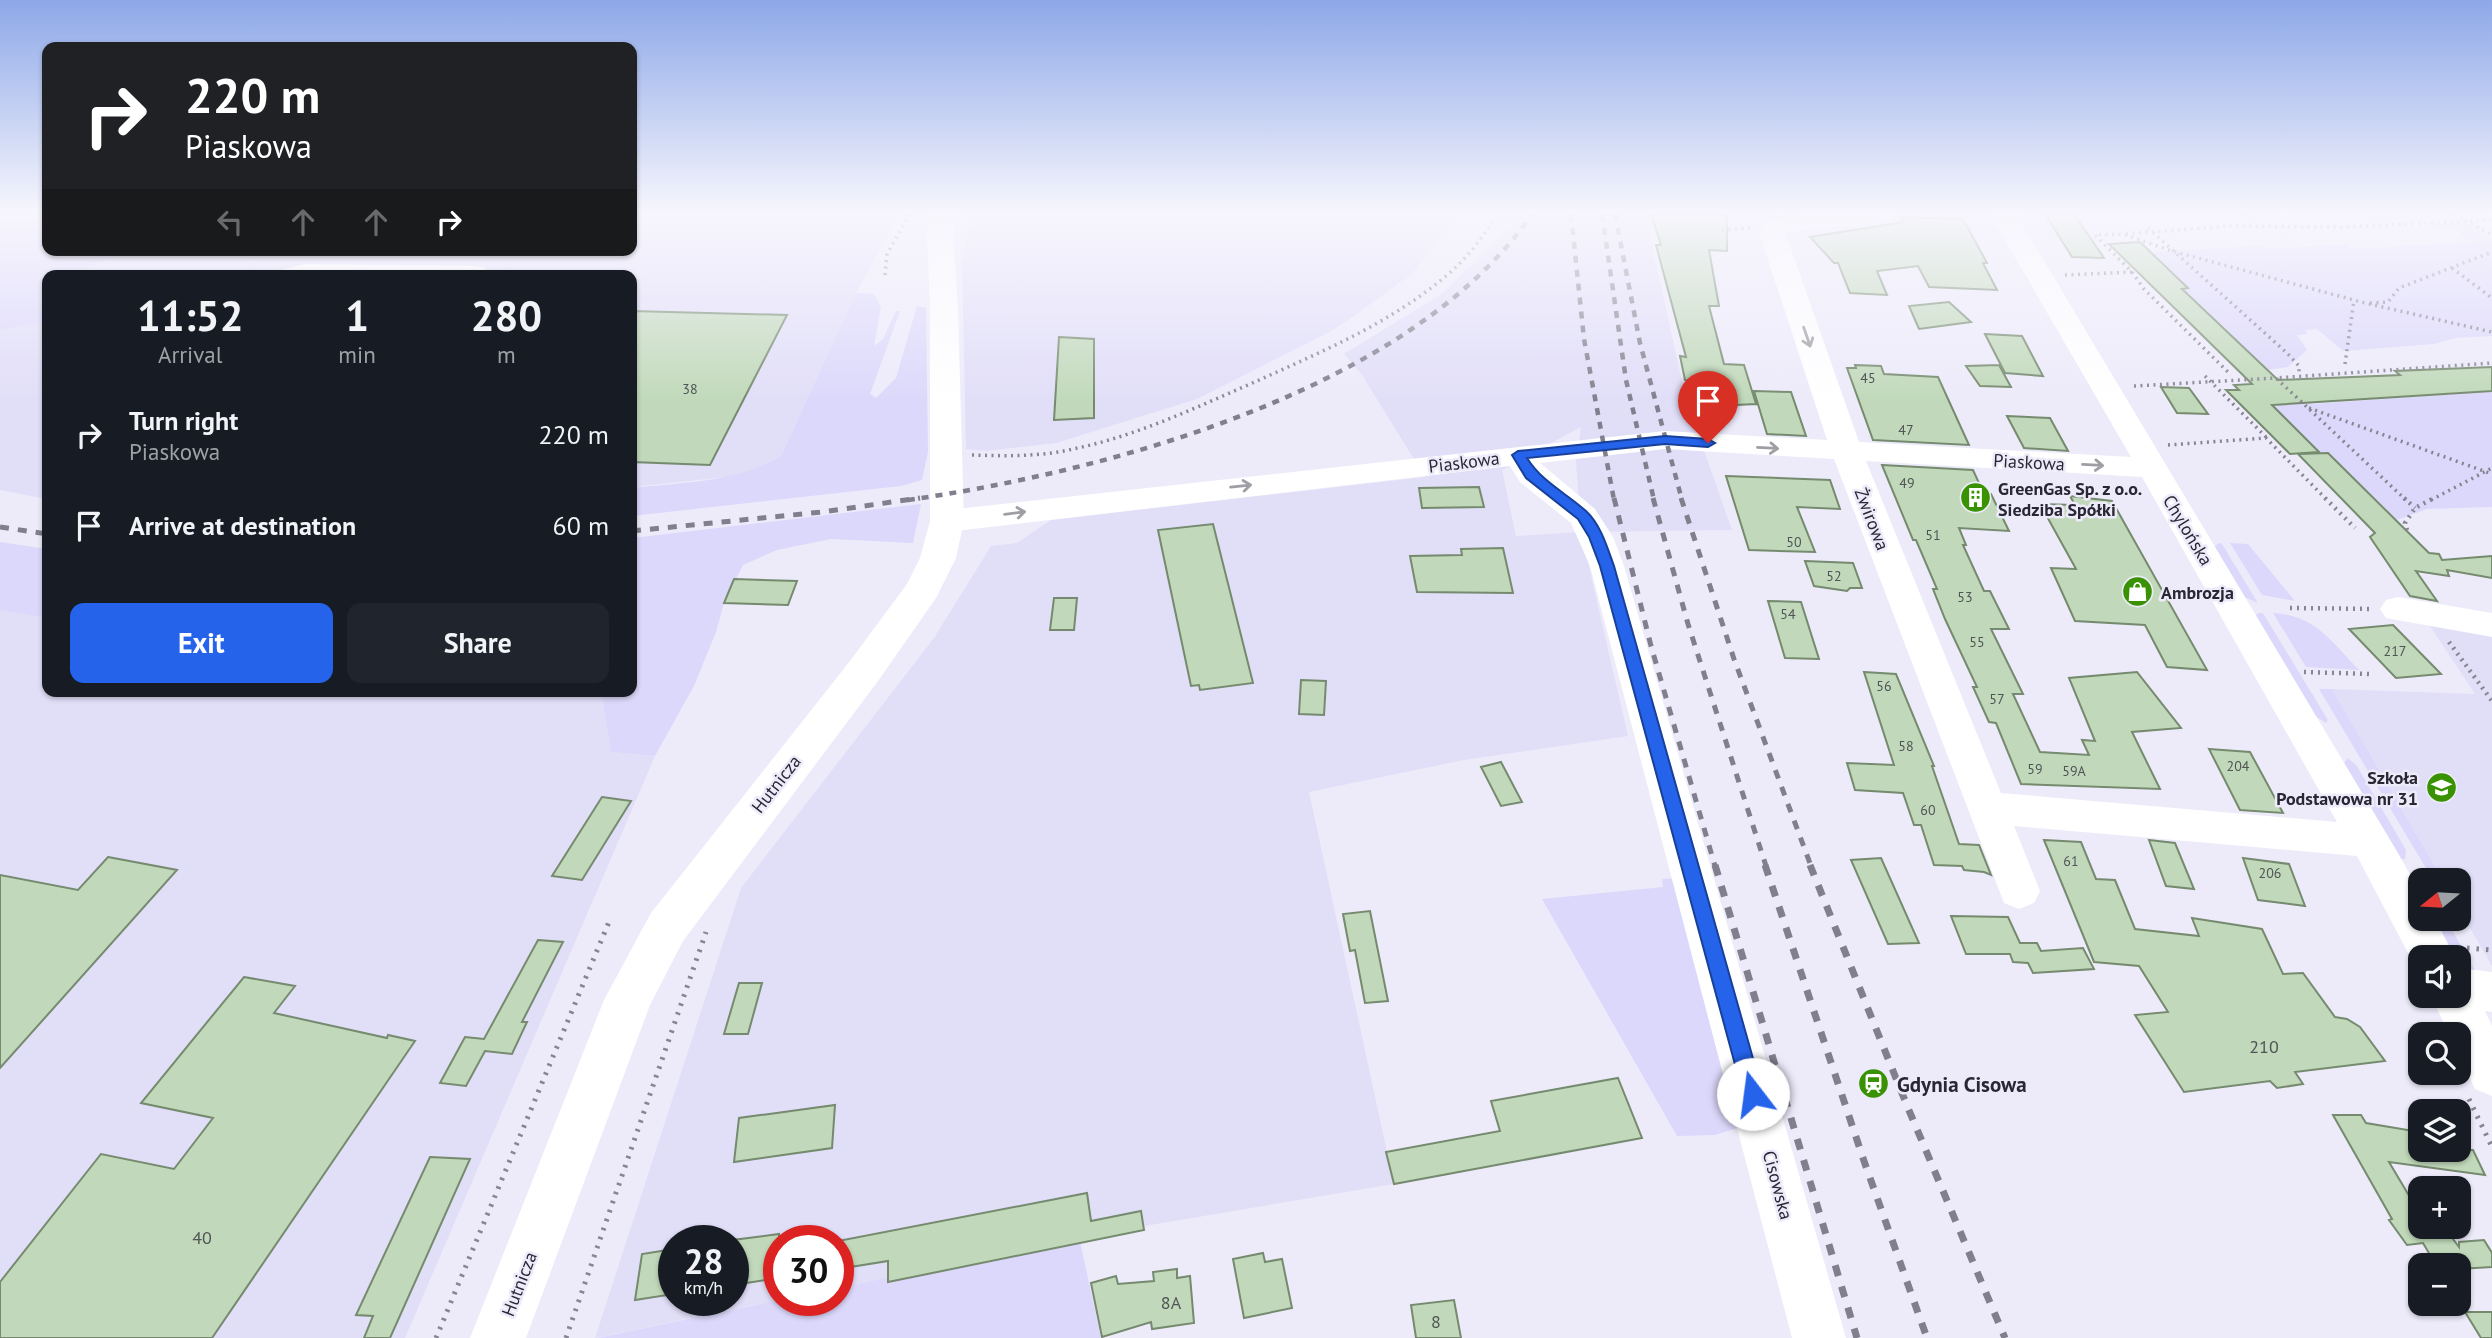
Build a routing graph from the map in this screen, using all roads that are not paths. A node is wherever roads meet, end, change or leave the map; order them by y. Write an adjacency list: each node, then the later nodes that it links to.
1 (942, 276): 7 (main road, Hutnicza)
2 (1787, 276): 4 (street, Żwirowa, one-way to 4)
3 (2043, 276): 6 (street, Chylońska)
4 (1847, 452): 5 (street, Piaskowa, one-way to 4); 6 (street, Piaskowa, one-way to 6); 10 (street, Żwirowa)
5 (1518, 455): 7 (street, Piaskowa, one-way to 5); 19 (street, Cisowska)
6 (2157, 457): 11 (street, Chylońska)
7 (947, 522): 18 (main road, Hutnicza)
8 (2390, 609): 9 (street)
9 (2487, 632)
10 (1986, 808): 11 (street); 12 (street, Żwirowa)
11 (2369, 841): 13 (street, Chylońska)
12 (2019, 891)
13 (2426, 945)
14 (2471, 975): 15 (street)
15 (2492, 992)
16 (2458, 1008): 17 (street)
17 (2480, 1084)
18 (498, 1338)
19 (1819, 1338)

